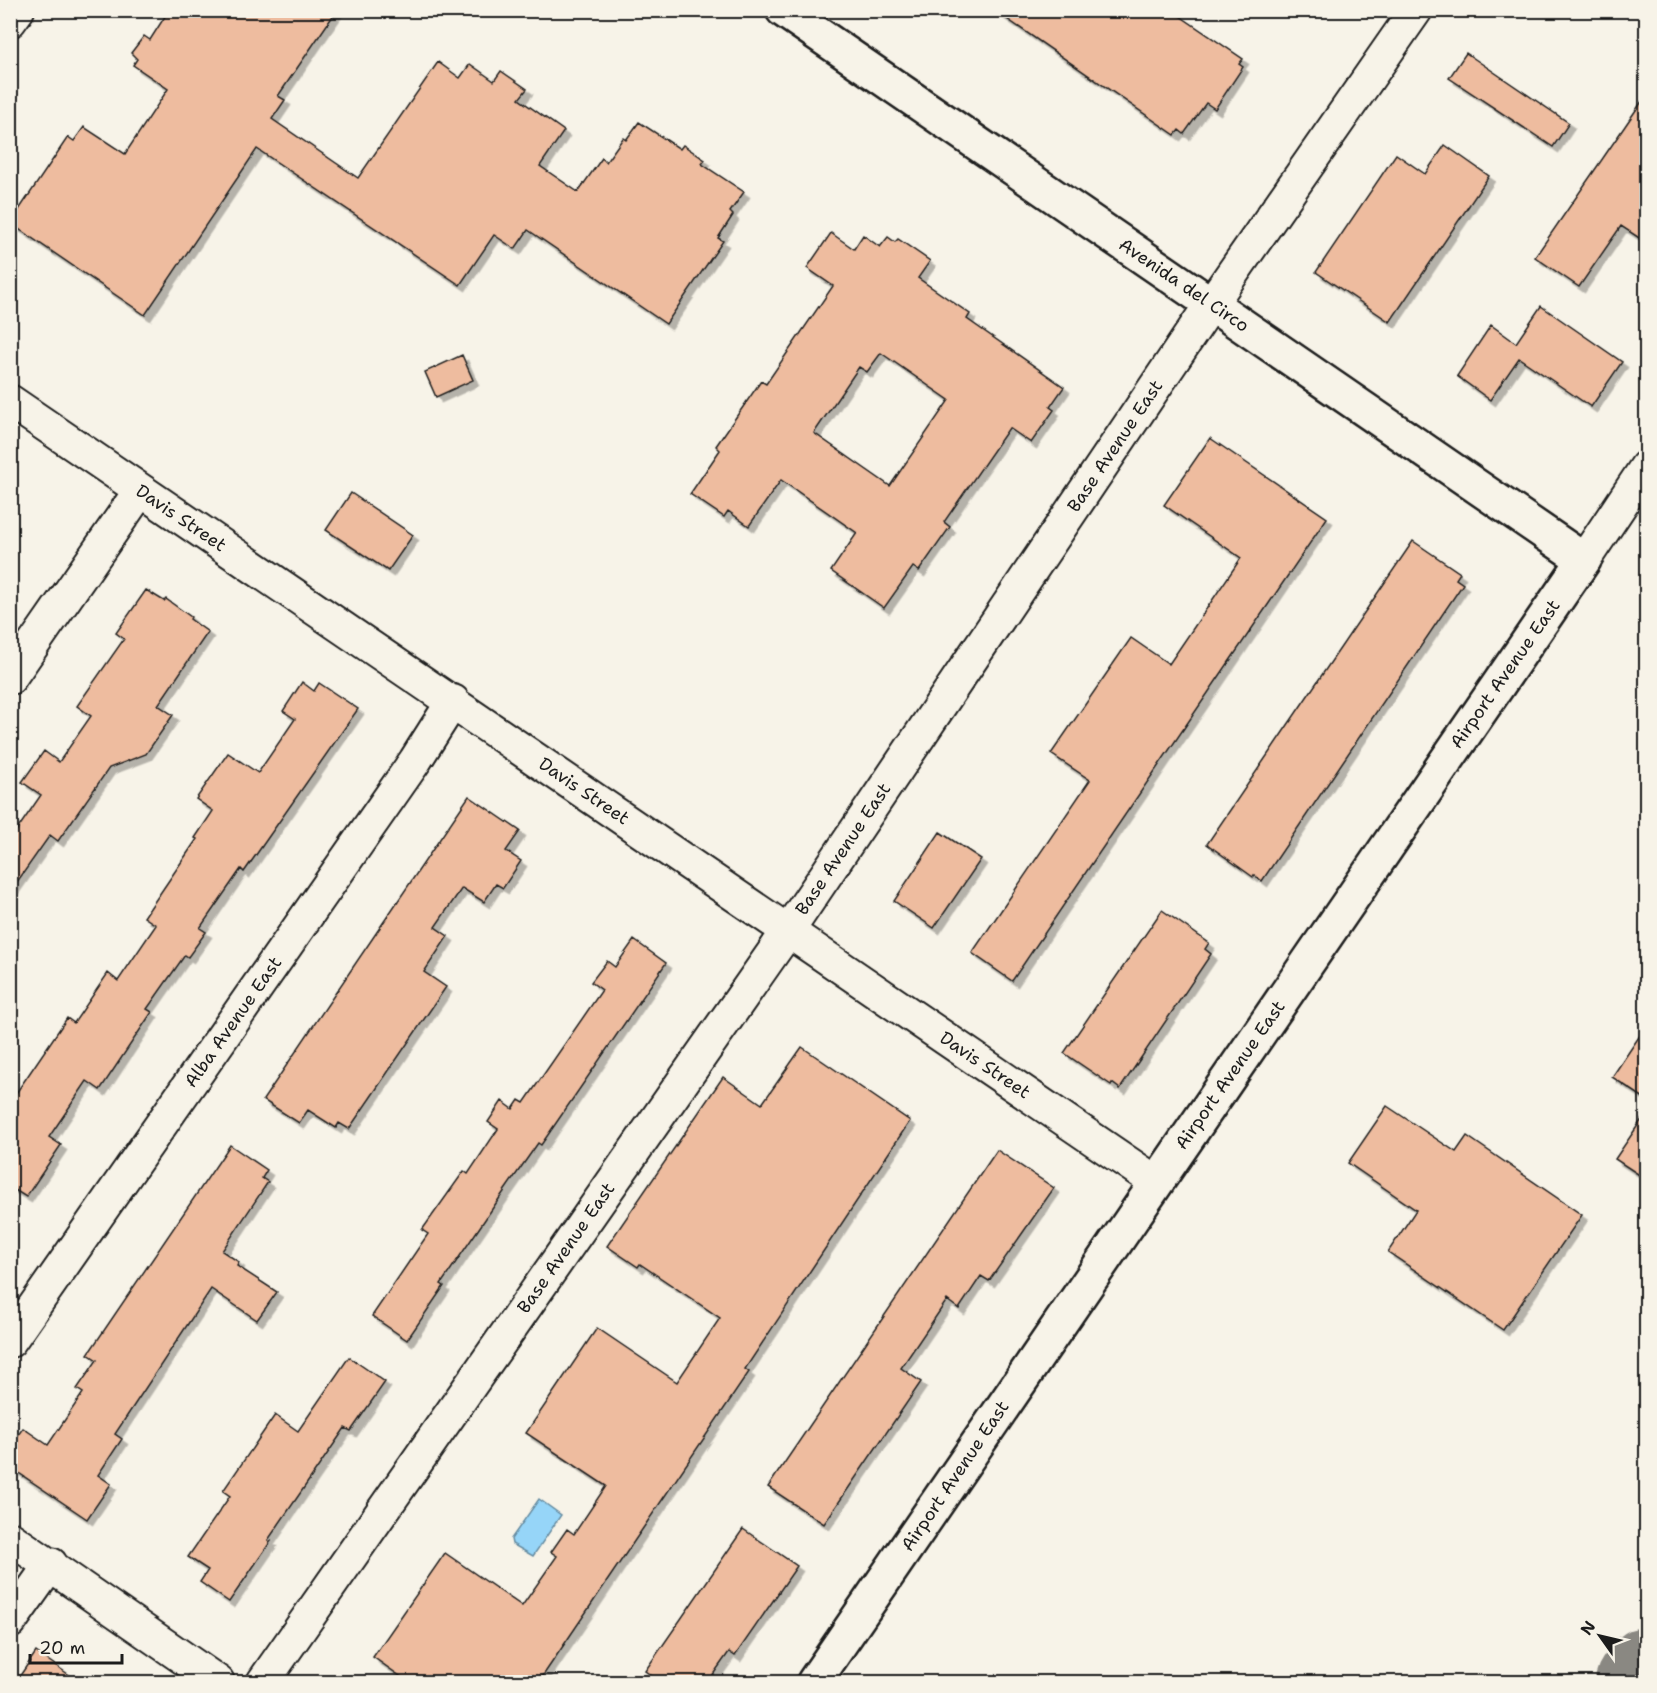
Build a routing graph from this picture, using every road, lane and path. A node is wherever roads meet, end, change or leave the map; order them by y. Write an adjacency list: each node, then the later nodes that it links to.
1 (18, 10): 4 (street)
2 (783, 10): 5 (street, Avenida del Circo)
3 (1416, 10): 5 (street, Base Avenue East)
4 (10, 21)
5 (1211, 304): 9 (street, Avenida del Circo); 12 (street, Base Avenue East)
6 (10, 401): 8 (street, Davis Street)
7 (1647, 468): 9 (street, Airport Avenue East)
8 (140, 490): 10 (street); 11 (street, Davis Street)
9 (1584, 560): 13 (street, Airport Avenue East)
10 (10, 678)
11 (453, 701): 12 (street, Davis Street); 14 (street, Alba Avenue East)
12 (788, 931): 13 (street, Davis Street); 19 (street, Base Avenue East)
13 (1156, 1182): 20 (street, Airport Avenue East)
14 (10, 1341)
15 (10, 1538): 16 (street)
16 (51, 1564): 17 (street); 18 (street)
17 (10, 1622)
18 (218, 1683)
19 (263, 1683)
20 (814, 1683)

